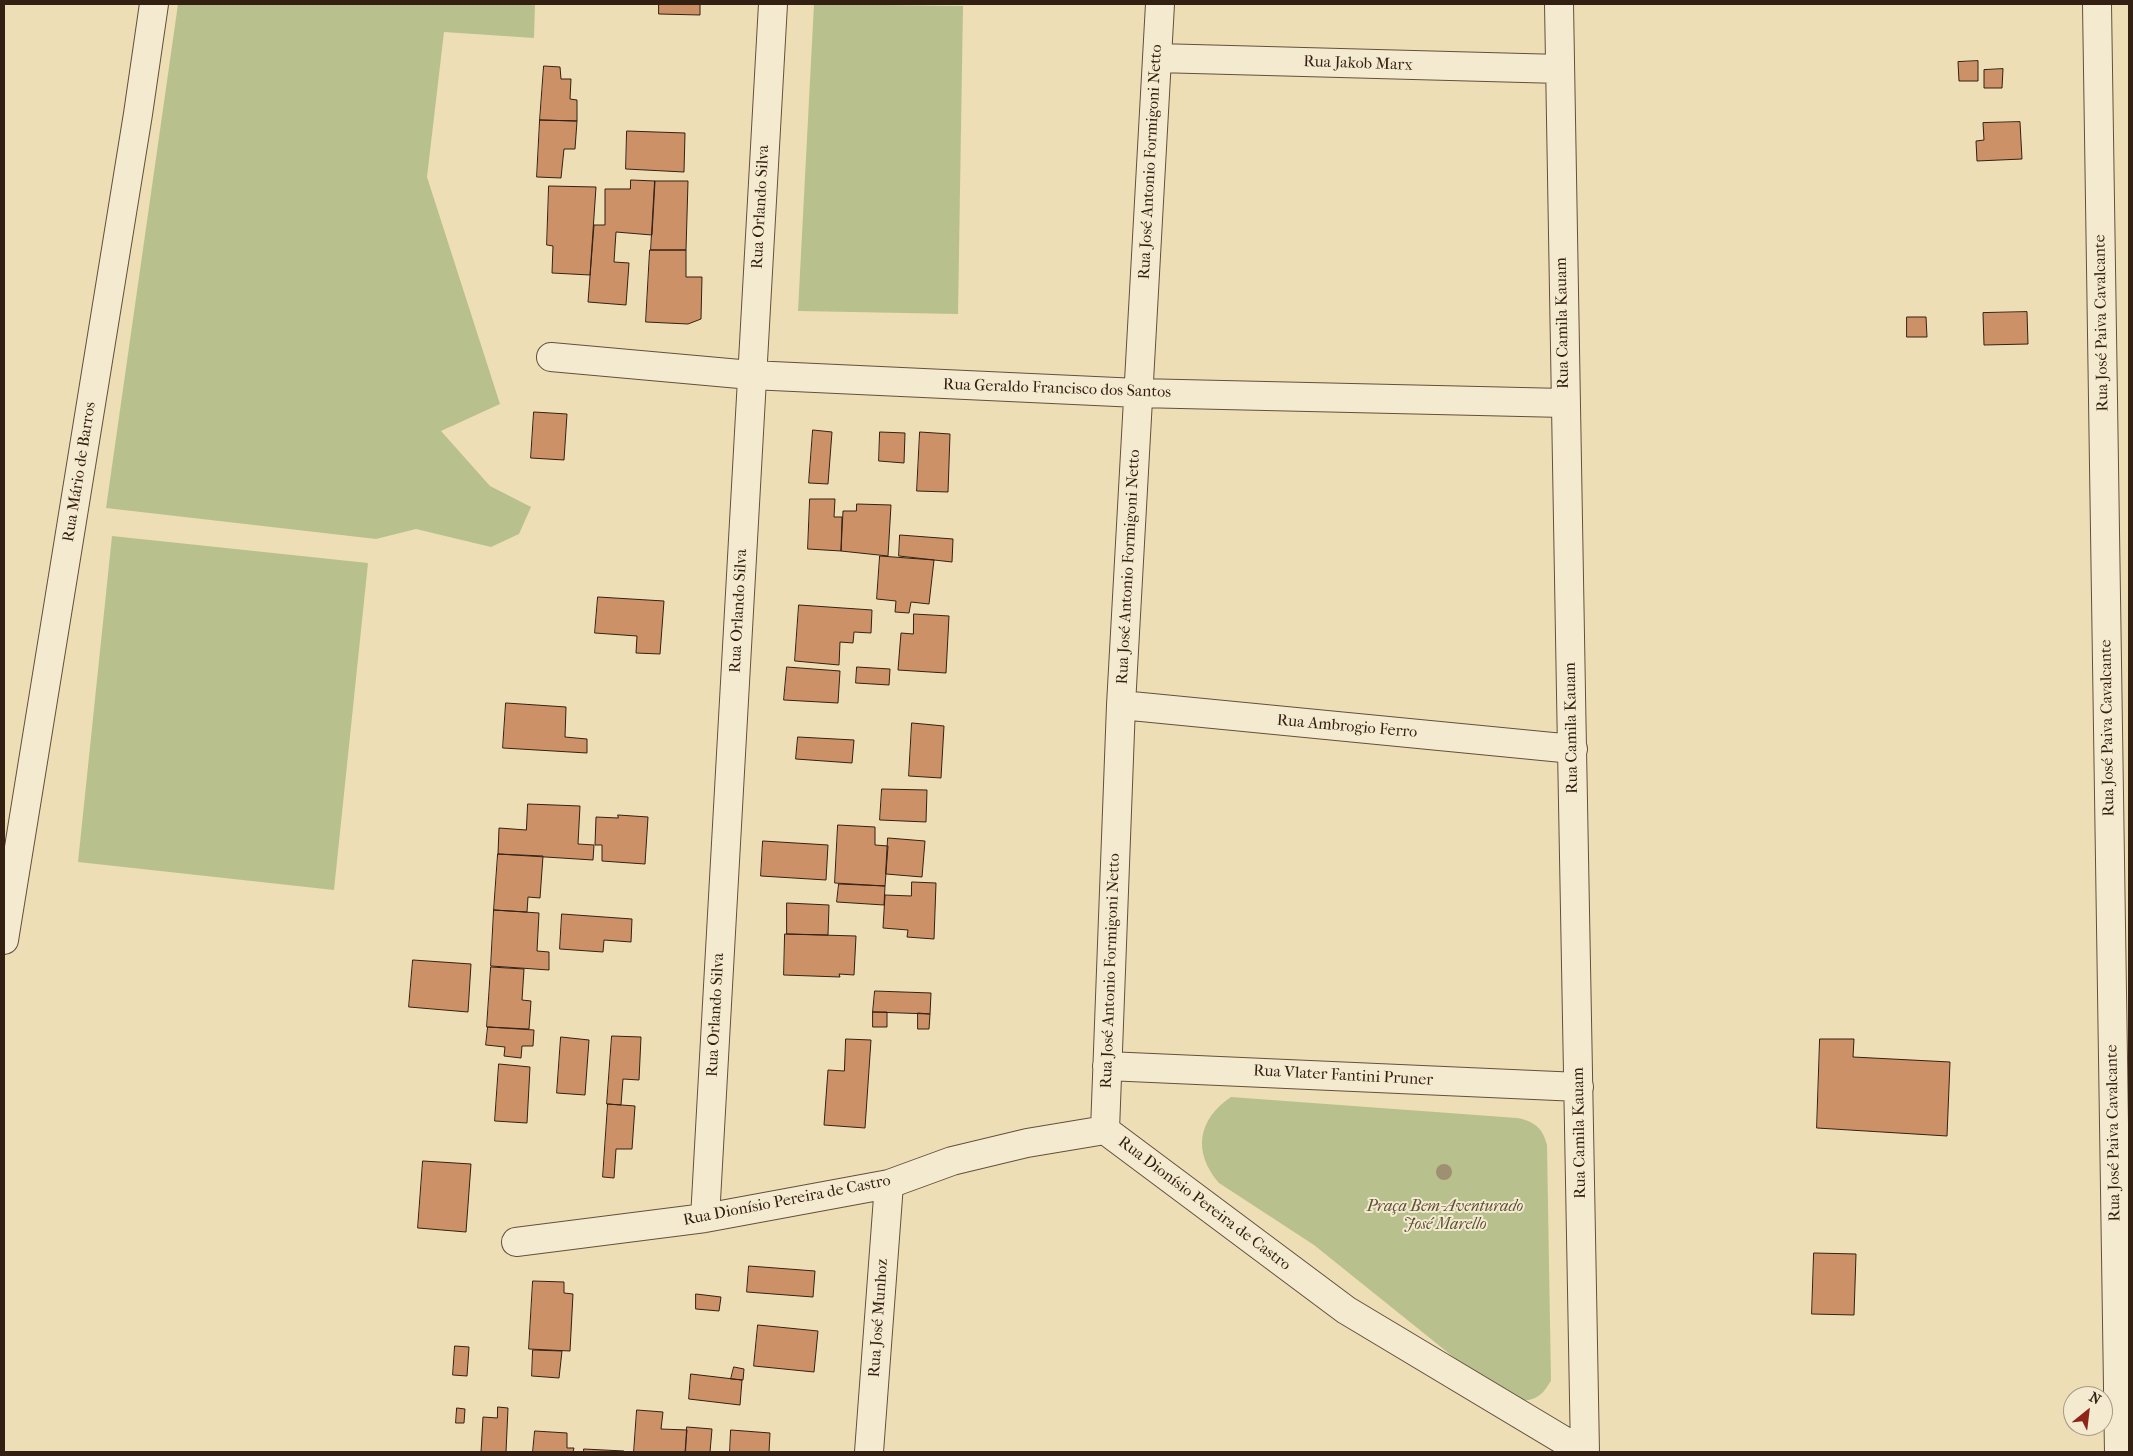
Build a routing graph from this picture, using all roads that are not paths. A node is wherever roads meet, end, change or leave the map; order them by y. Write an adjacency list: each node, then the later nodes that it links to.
1 (154, 4): 14 (street, Rua Mário de Barros)
2 (772, 4): 9 (street, Rua Orlando Silva)
3 (1160, 4): 6 (street, Rua José Antonio Formigoni Netto)
4 (1559, 4): 7 (street, Rua Camila Kauam)
5 (2097, 4): 23 (street, Rua José Paiva Cavalcante)
6 (1157, 58): 7 (street, Rua Jakob Marx); 10 (street, Rua José Antonio Formigoni Netto)
7 (1560, 69): 11 (street, Rua Camila Kauam)
8 (551, 357): 9 (street, Rua Geraldo Francisco dos Santos)
9 (751, 375): 10 (street, Rua Geraldo Francisco dos Santos); 19 (street, Rua Orlando Silva)
10 (1138, 393): 11 (street, Rua Geraldo Francisco dos Santos); 12 (street, Rua José Antonio Formigoni Netto)
11 (1564, 403): 13 (street, Rua Camila Kauam)
12 (1120, 706): 13 (street, Rua Ambrogio Ferro); 15 (street, Rua José Antonio Formigoni Netto)
13 (1573, 749): 16 (street, Rua Camila Kauam)
14 (4, 940)
15 (1107, 1066): 16 (street, Rua Vlater Fantini Pruner); 17 (street, Rua José Antonio Formigoni Netto)
16 (1579, 1087): 22 (street, Rua Camila Kauam)
17 (1105, 1130): 18 (street, Rua Dionísio Pereira de Castro); 22 (street, Rua Dionísio Pereira de Castro)
18 (889, 1184): 19 (street, Rua Dionísio Pereira de Castro); 21 (street, Rua José Munhoz)
19 (705, 1218): 20 (street, Rua Dionísio Pereira de Castro)
20 (516, 1242)
21 (870, 1452)
22 (1584, 1452)
23 (2119, 1452)

